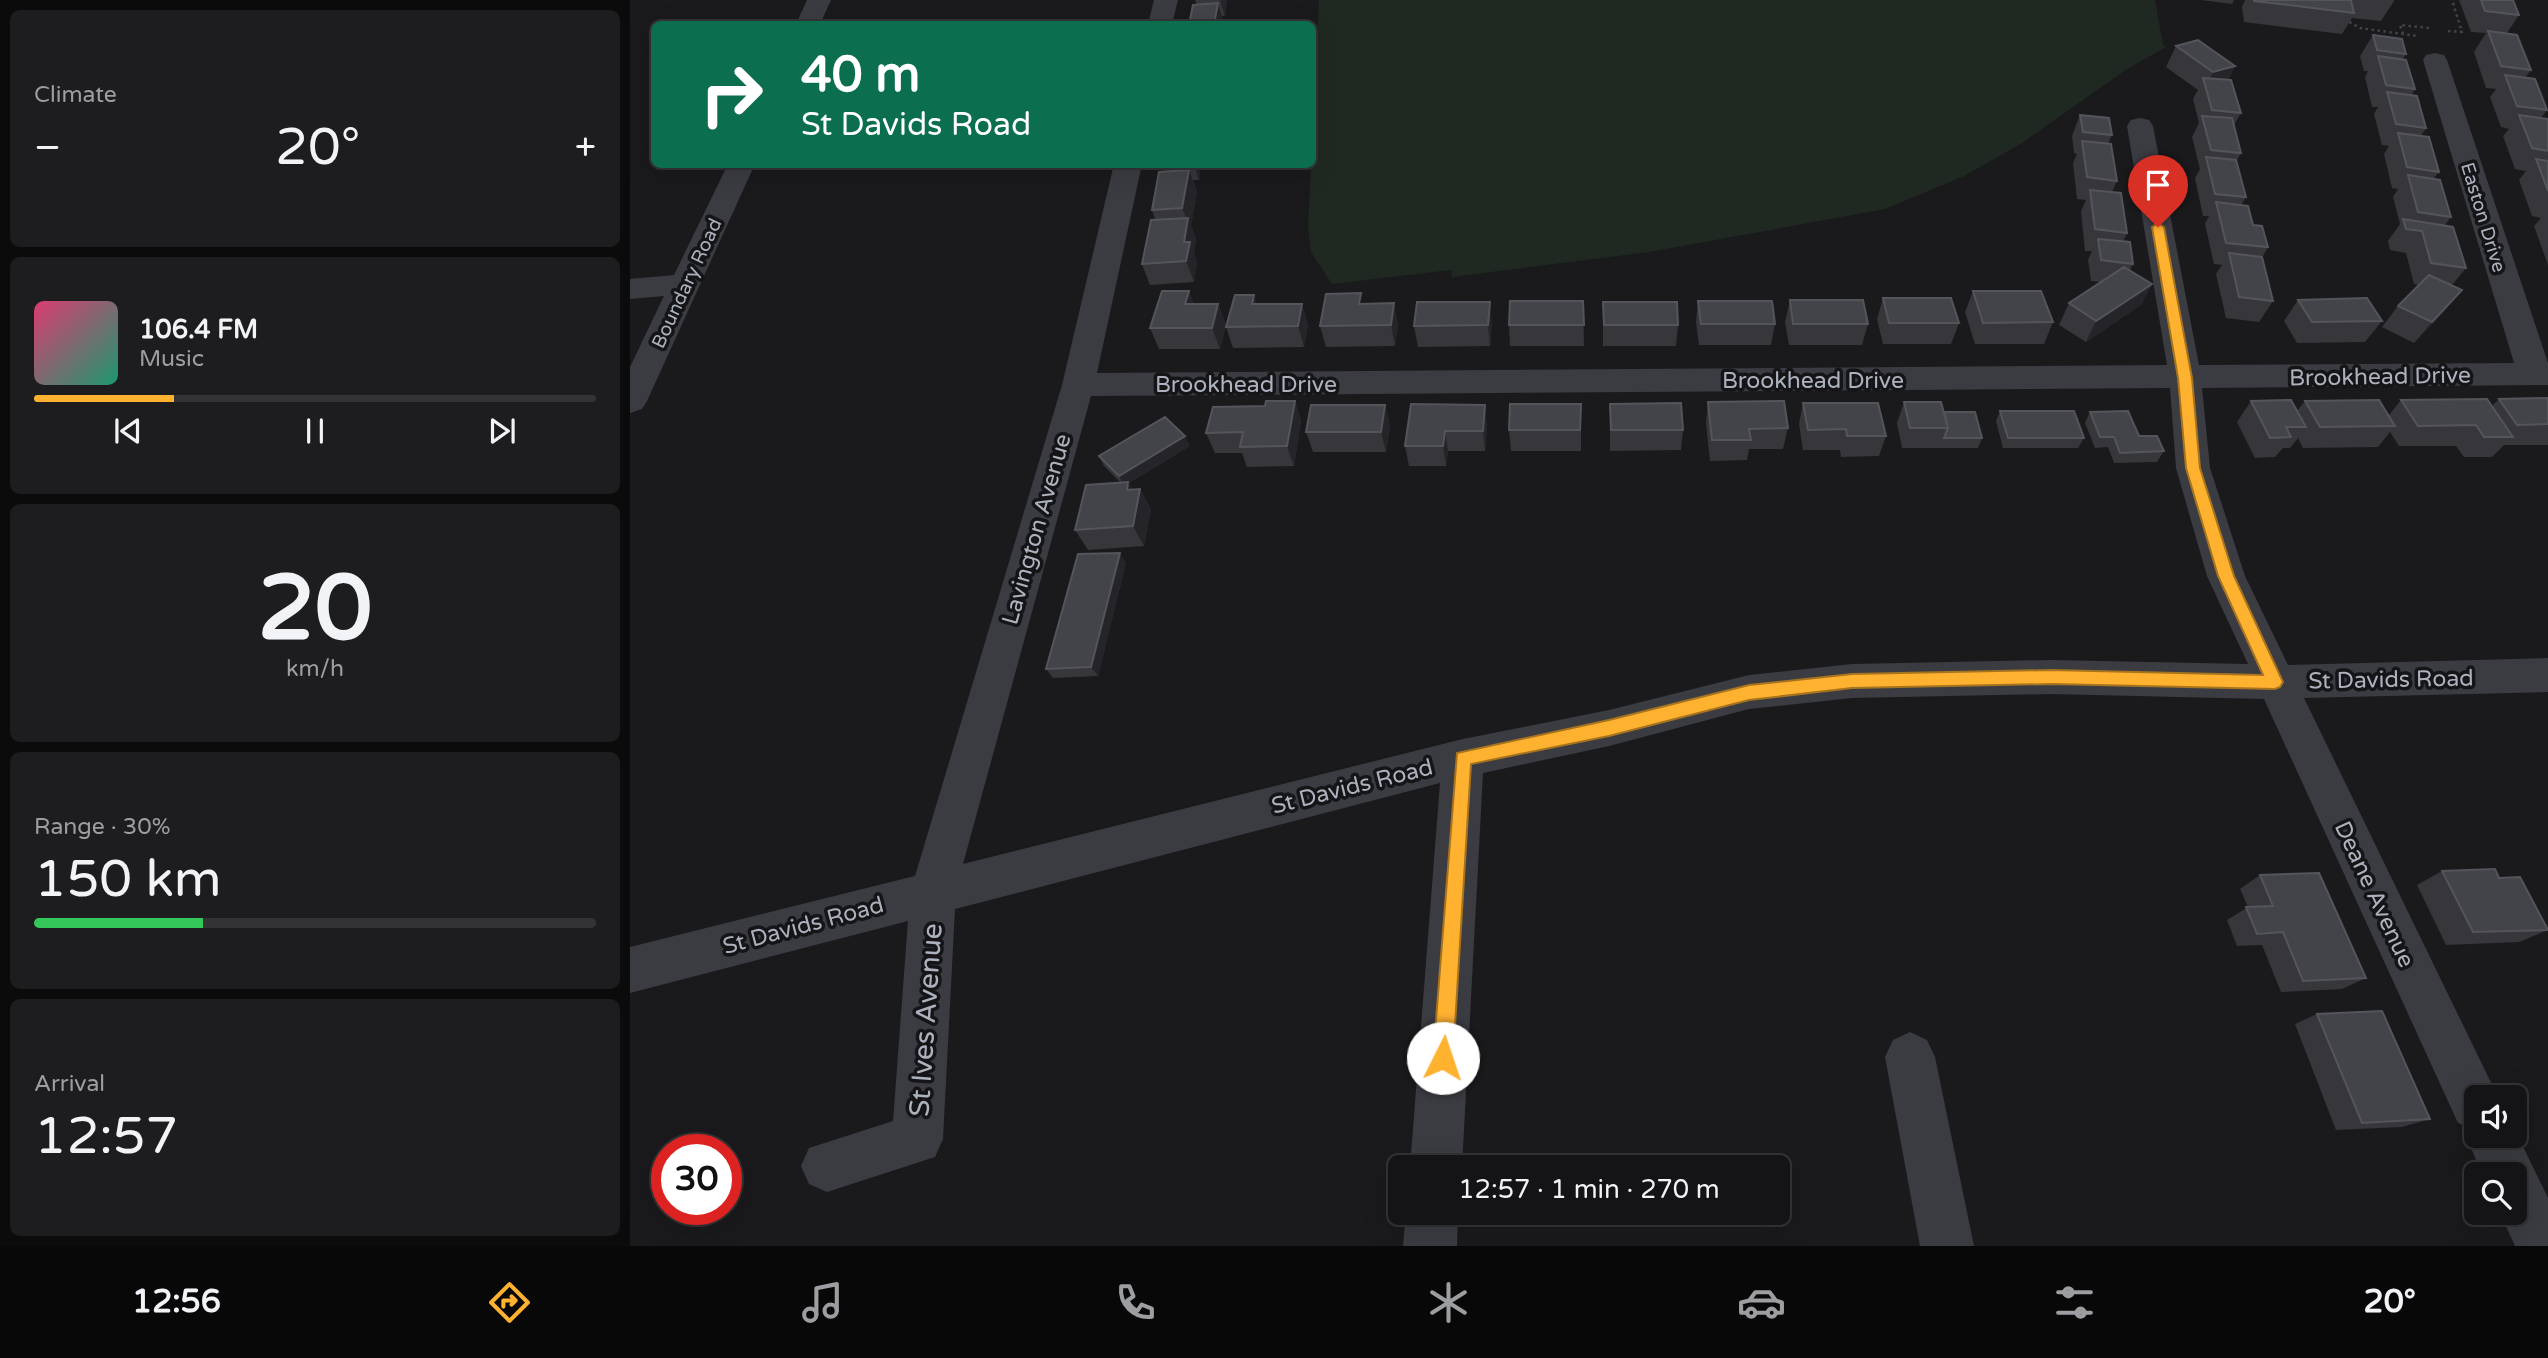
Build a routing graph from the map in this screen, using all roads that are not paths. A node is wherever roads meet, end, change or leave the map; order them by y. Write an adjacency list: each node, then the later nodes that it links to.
1 (819, 0): 3 (street)
2 (1166, 0): 4 (street)
3 (809, 21)
4 (1161, 21)
5 (2435, 60): 11 (street, Easton Drive)
6 (2140, 126): 12 (street, Deane Avenue)
7 (740, 168): 9 (street, Boundary Road)
8 (1127, 168): 13 (street, Lavington Avenue)
9 (687, 284): 10 (street); 14 (street, Boundary Road)
10 (630, 289)
11 (2541, 374): 12 (street, Brookhead Drive)
12 (2185, 378): 13 (street, Brookhead Drive); 16 (street, Deane Avenue)
13 (1077, 385): 18 (street, Lavington Avenue)
14 (630, 401)
15 (2548, 675): 16 (street, St Davids Road)
16 (2275, 682): 17 (street, St Davids Road); 21 (street, Deane Avenue)
17 (1463, 758): 18 (street, St Davids Road); 22 (street)
18 (933, 891): 19 (street, St Davids Road); 23 (street, St Ives Avenue)
19 (630, 970)
20 (1910, 1057): 27 (street)
21 (2466, 1085)
22 (1437, 1155)
23 (827, 1166)
24 (2527, 1212): 28 (street)
25 (1431, 1225): 26 (street)
26 (1430, 1246)
27 (1947, 1246)
28 (2543, 1246)

